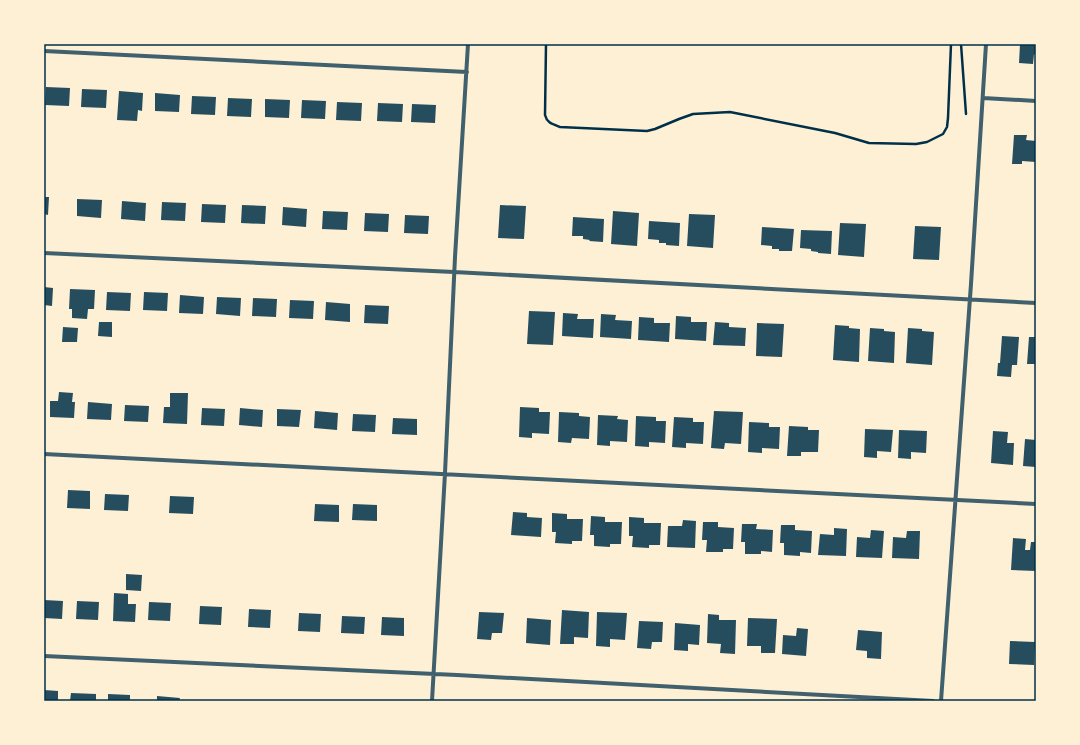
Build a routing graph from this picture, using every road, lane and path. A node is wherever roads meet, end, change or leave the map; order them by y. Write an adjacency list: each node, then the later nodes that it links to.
1 (468, 44): 7 (street)
2 (546, 44): 3 (path)
3 (952, 44)
4 (961, 44): 10 (path)
5 (986, 44): 8 (street)
6 (44, 51): 7 (street)
7 (467, 72): 12 (street)
8 (983, 98): 9 (street); 13 (street)
9 (1036, 101)
10 (966, 114)
11 (44, 253): 12 (street)
12 (454, 272): 13 (street); 16 (street)
13 (969, 300): 14 (street); 17 (street)
14 (1036, 303)
15 (44, 454): 16 (street)
16 (445, 473): 17 (street); 20 (street)
17 (956, 500): 18 (street); 23 (street)
18 (1036, 504)
19 (44, 656): 20 (street)
20 (433, 675): 21 (street); 22 (street)
21 (432, 701)
22 (933, 701)
23 (941, 701)

